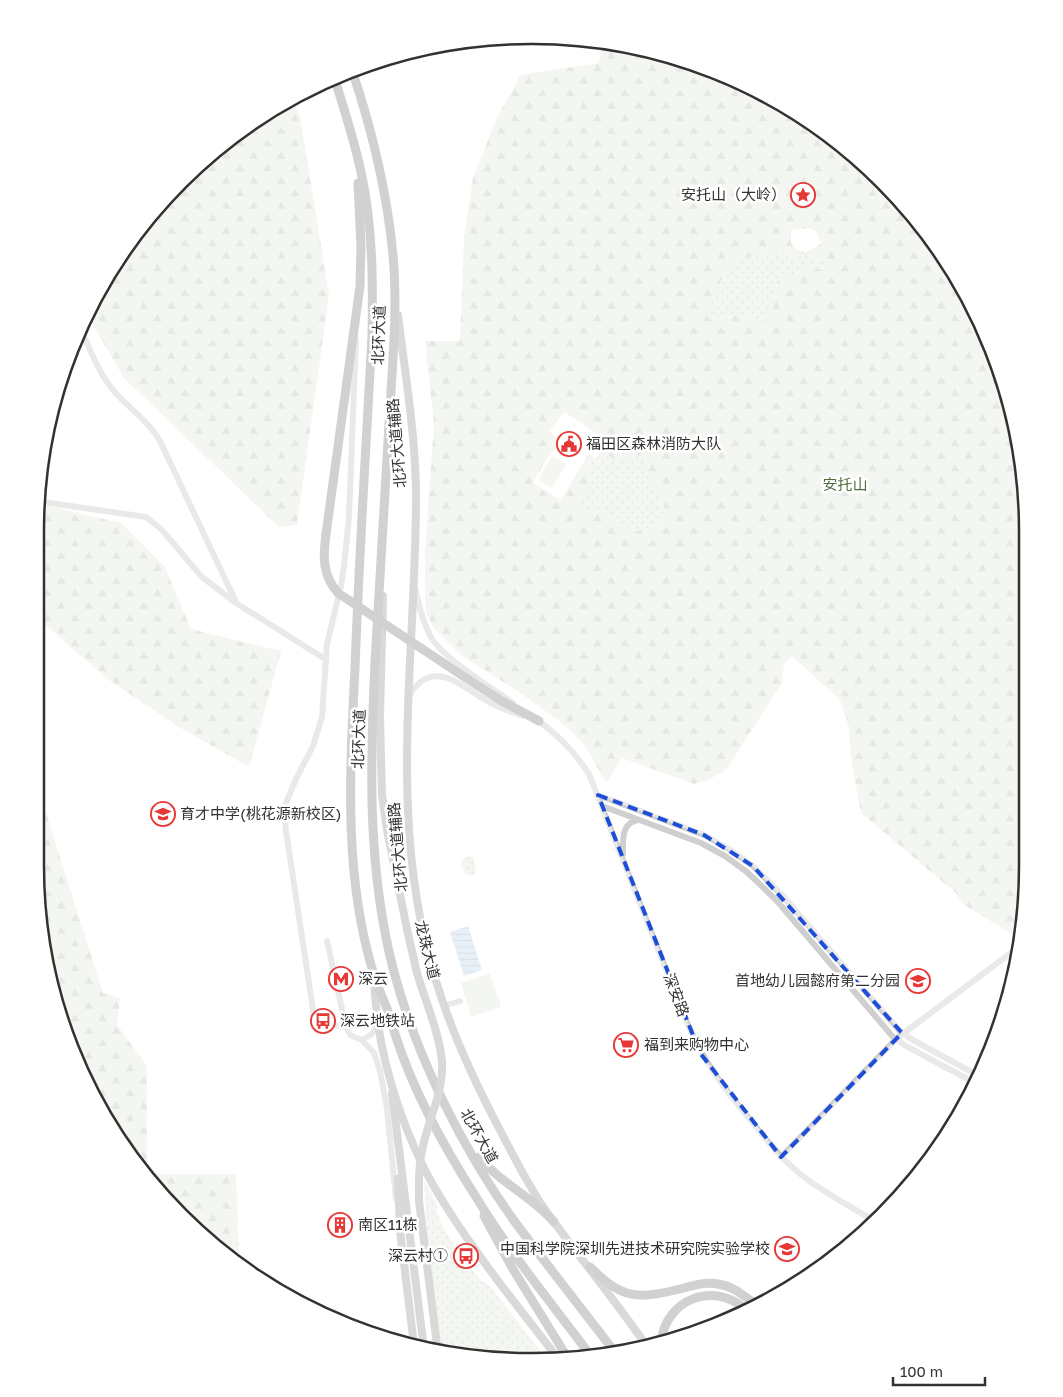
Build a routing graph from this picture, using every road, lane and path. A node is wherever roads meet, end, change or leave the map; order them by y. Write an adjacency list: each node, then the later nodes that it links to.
1 (354, 78): 4 (highway, 北环大道)
2 (336, 85): 3 (highway, 北环大道)
3 (354, 143): 5 (highway); 20 (highway, 北环大道)
4 (394, 287): 8 (highway, 北环大道); 9 (main road, 北环大道辅路)
5 (356, 321): 11 (street); 13 (highway, bridge)
6 (85, 337): 10 (street)
7 (45, 502): 10 (street)
8 (381, 549): 32 (highway, 北环大道); 47 (main road, 龙珠大道, bridge)
9 (414, 580): 12 (main road, 北环大道辅路); 13 (street, 深安路)
10 (236, 603): 11 (street)
11 (325, 659): 24 (street)
12 (408, 698): 13 (street); 22 (main road, 北环大道辅路)
13 (539, 721): 14 (street, 深安路)
14 (598, 795): 15 (street, 深安路); 25 (street)
15 (602, 806): 16 (street); 17 (street, 深安路)
16 (639, 819): 17 (street); 26 (street)
17 (623, 858): 33 (street, 深安路)
18 (327, 941): 24 (street)
19 (1011, 952): 25 (street)
20 (374, 975): 23 (main road); 34 (highway, 北环大道)
21 (460, 1002): 22 (street)
22 (444, 1006): 36 (main road, 北环大道辅路)
23 (378, 1024): 27 (street); 29 (main road)
24 (346, 1027): 27 (street)
25 (902, 1033): 26 (street); 28 (street)
26 (896, 1039): 30 (street); 33 (street)
27 (362, 1040): 37 (street)
28 (973, 1073)
29 (390, 1076): 31 (main road); 50 (main road)
30 (969, 1080)
31 (396, 1124): 37 (main road); 46 (main road)
32 (460, 1133): 36 (highway); 48 (highway, 北环大道)
33 (781, 1157): 35 (street, 深安路)
34 (477, 1200): 49 (highway, 北环大道); 51 (highway)
35 (868, 1217)
36 (554, 1222): 38 (main road, 北环大道辅路)
37 (400, 1231): 41 (main road)
38 (590, 1267): 39 (highway); 45 (main road, 北环大道辅路)
39 (751, 1301)
40 (741, 1305): 42 (highway)
41 (412, 1325): 43 (main road); 44 (main road)
42 (662, 1336)
43 (413, 1339)
44 (418, 1340)
45 (643, 1340)
46 (423, 1341)
47 (437, 1344)
48 (611, 1347)
49 (586, 1350)
50 (553, 1352)
51 (564, 1352)

